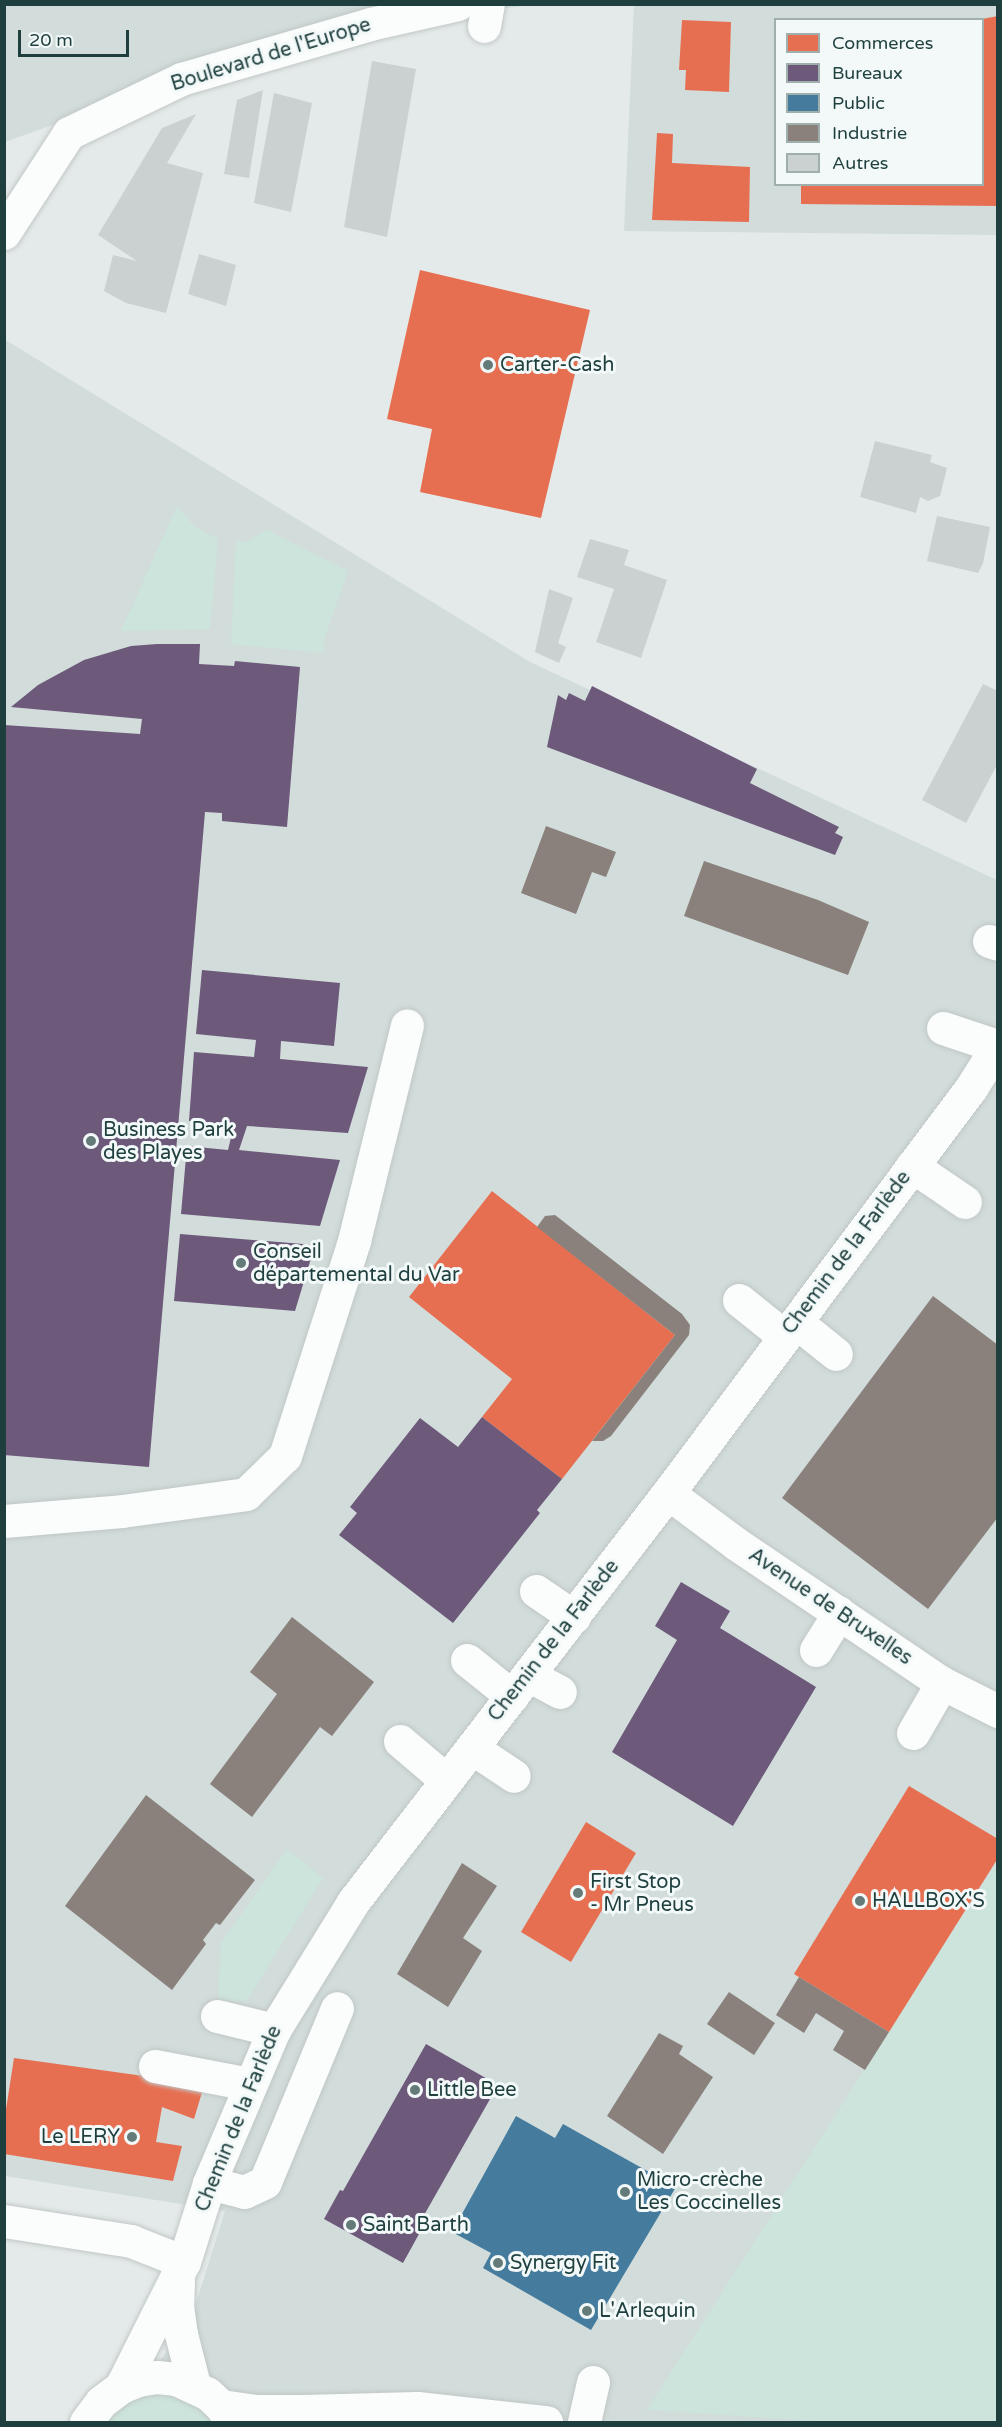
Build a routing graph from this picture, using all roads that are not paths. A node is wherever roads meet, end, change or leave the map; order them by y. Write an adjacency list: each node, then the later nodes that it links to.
1 (458, 4): 2 (street, Boulevard de l'Europe)
2 (4, 233)
3 (407, 1025): 12 (street)
4 (943, 1028): 5 (street)
5 (997, 1045): 6 (street, Chemin de la Farlède)
6 (912, 1166): 7 (street); 9 (street, Chemin de la Farlède)
7 (965, 1202)
8 (740, 1300): 9 (street)
9 (790, 1329): 10 (street); 11 (street, Chemin de la Farlède)
10 (836, 1354)
11 (668, 1493): 14 (street, Avenue de Bruxelles); 15 (street, Chemin de la Farlède)
12 (4, 1521)
13 (536, 1590): 15 (street)
14 (839, 1613): 16 (street); 18 (street, Avenue de Bruxelles)
15 (574, 1617): 19 (street, Chemin de la Farlède)
16 (816, 1650)
17 (467, 1660): 19 (street)
18 (942, 1683): 21 (street, Avenue de Bruxelles); 22 (street)
19 (520, 1685): 20 (street); 24 (street, Chemin de la Farlède)
20 (560, 1692)
21 (993, 1700)
22 (913, 1733)
23 (400, 1741): 26 (street)
24 (472, 1748): 25 (street); 26 (street, Chemin de la Farlède)
25 (514, 1776)
26 (446, 1780): 27 (street, Chemin de la Farlède)
27 (309, 1973): 29 (street, Chemin de la Farlède); 32 (street)
28 (217, 2016): 29 (street)
29 (274, 2030): 31 (street, Chemin de la Farlède)
30 (155, 2066): 31 (street)
31 (249, 2084): 32 (street, Chemin de la Farlède)
32 (209, 2183): 34 (street, Chemin de la Farlède)
33 (4, 2221): 34 (street)
34 (181, 2269): 36 (street, Chemin de la Farlède); 37 (street, Chemin de la Farlède)
35 (593, 2382): 42 (street)
36 (194, 2385): 37 (street); 38 (street)
37 (121, 2387): 40 (street)
38 (226, 2414): 39 (street)
39 (327, 2416): 41 (street)
40 (87, 2422)
41 (546, 2422)
42 (584, 2422)

